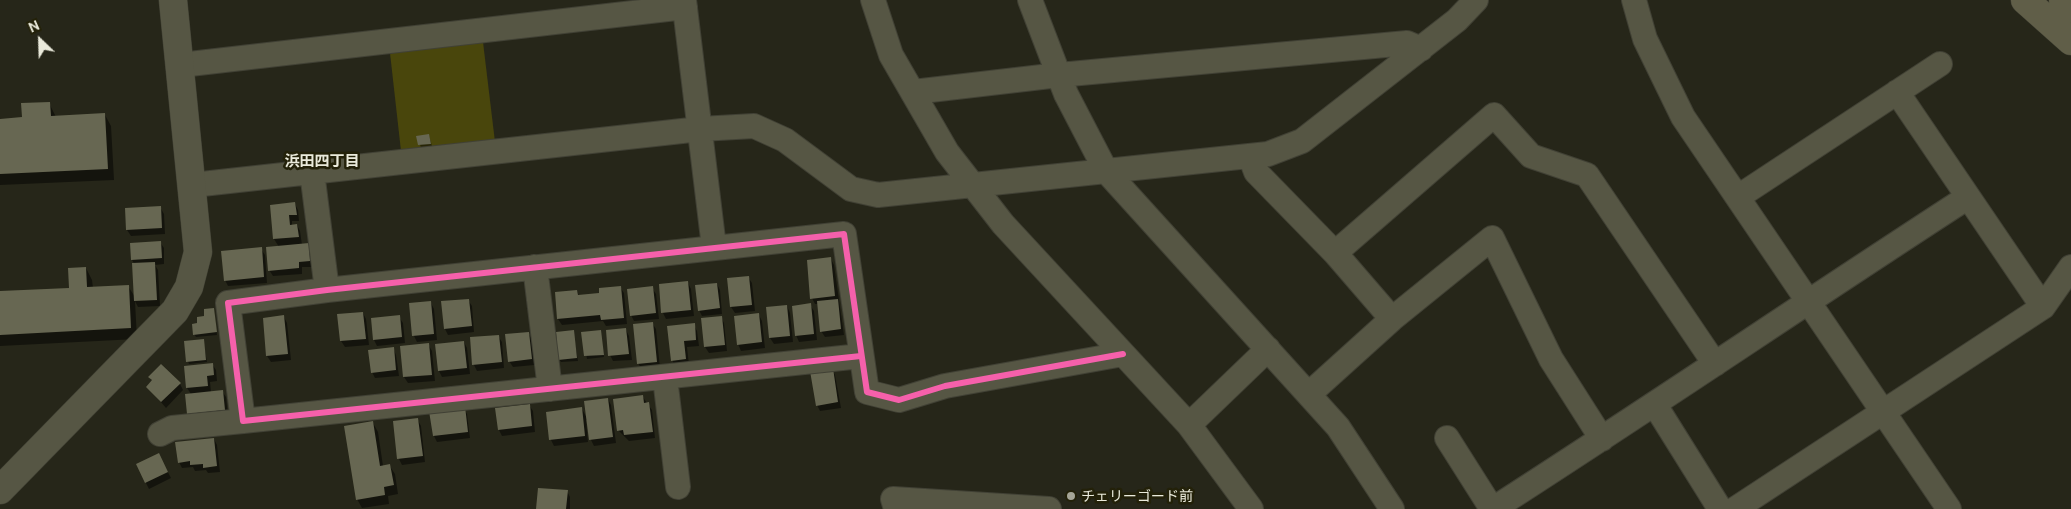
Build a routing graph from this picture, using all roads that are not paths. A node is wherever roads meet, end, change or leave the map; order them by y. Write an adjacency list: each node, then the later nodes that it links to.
1 (173, 0): 12 (street)
2 (873, 0): 15 (street)
3 (1030, 0): 14 (street)
4 (1476, 0): 11 (street)
5 (1634, 0): 23 (street)
6 (2025, 0): 10 (main road)
7 (2062, 0): 9 (main road)
8 (685, 3): 12 (street); 17 (street)
9 (2071, 8)
10 (2071, 41)
11 (1421, 49): 14 (street); 18 (street)
12 (181, 64): 21 (street)
13 (1940, 64): 16 (street)
14 (1059, 75): 15 (street); 19 (street)
15 (913, 92): 22 (street)
16 (1898, 92): 23 (street); 24 (street)
17 (700, 130): 20 (street); 22 (street); 25 (street)
18 (1250, 156): 19 (street); 26 (street)
19 (1106, 171): 22 (street); 33 (street)
20 (312, 172): 21 (street); 29 (street)
21 (193, 185): 48 (street)
22 (973, 185): 34 (street)
23 (1738, 197): 30 (street)
24 (1968, 197): 30 (street); 31 (street)
25 (714, 247): 27 (street); 35 (street)
26 (1335, 253): 32 (street); 36 (street)
27 (535, 267): 29 (street); 38 (street)
28 (2071, 267): 31 (street)
29 (327, 290): 42 (street)
30 (1808, 300): 36 (street); 41 (street)
31 (2043, 307): 41 (street)
32 (1392, 319): 39 (street); 46 (street)
33 (1268, 349): 39 (street); 43 (street)
34 (1123, 354): 35 (street); 43 (street)
35 (861, 356): 37 (street)
36 (1715, 364): 40 (street)
37 (665, 378): 38 (street); 47 (street)
38 (550, 389): 42 (street)
39 (1309, 394): 53 (street)
40 (1655, 404): 46 (street); 55 (street)
41 (1884, 411): 56 (street); 57 (street)
42 (243, 421): 44 (street)
43 (1189, 426): 52 (street)
44 (160, 434)
45 (1447, 438): 54 (street)
46 (1602, 439): 54 (street)
47 (678, 487)
48 (0, 490)
49 (997, 507): 50 (street); 51 (street)
50 (896, 509)
51 (1050, 509)
52 (1251, 509)
53 (1392, 509)
54 (1493, 509)
55 (1720, 509)
56 (1735, 509)
57 (1949, 509)

